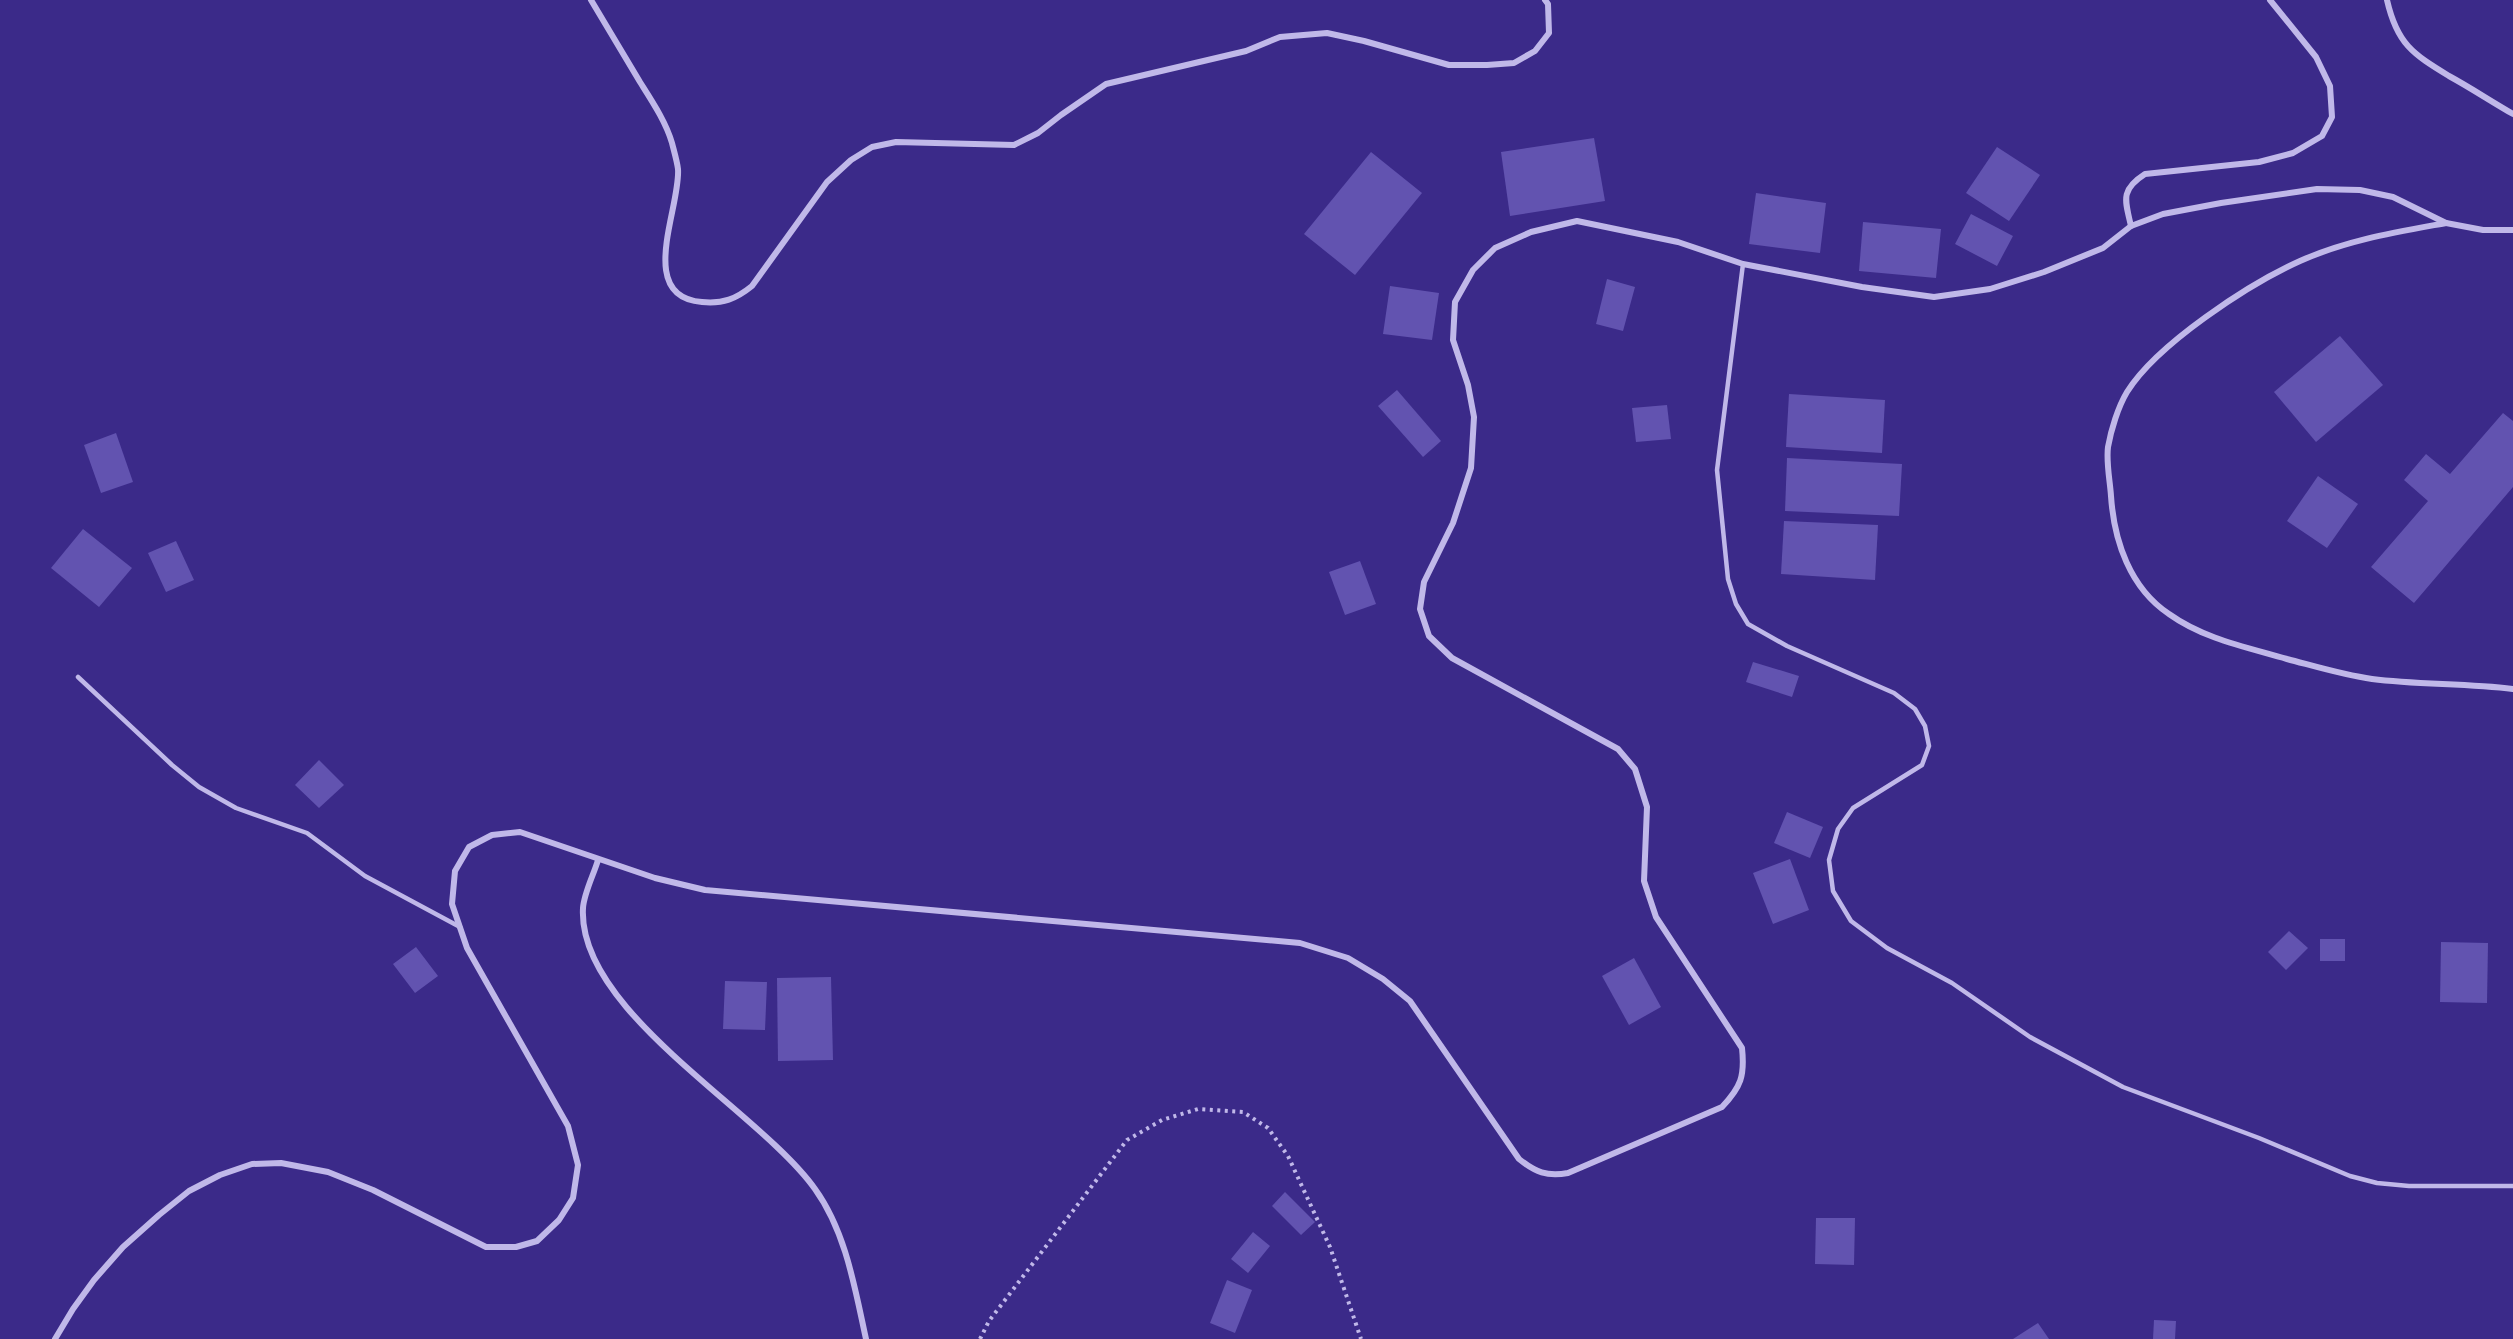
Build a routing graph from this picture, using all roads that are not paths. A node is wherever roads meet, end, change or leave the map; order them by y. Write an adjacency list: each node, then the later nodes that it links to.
1 (591, 0): 2 (street)
2 (1545, 0)
3 (2270, 0): 7 (street)
4 (2387, 0): 5 (street)
5 (2513, 114)
6 (2446, 223): 7 (street); 8 (street); 11 (street)
7 (2131, 226): 9 (street)
8 (2513, 230)
9 (1743, 264): 12 (street); 14 (lane)
10 (78, 677): 13 (lane)
11 (2513, 689)
12 (598, 860): 13 (street); 16 (street)
13 (460, 927): 15 (street)
14 (2513, 1186)
15 (55, 1339)
16 (866, 1339)

